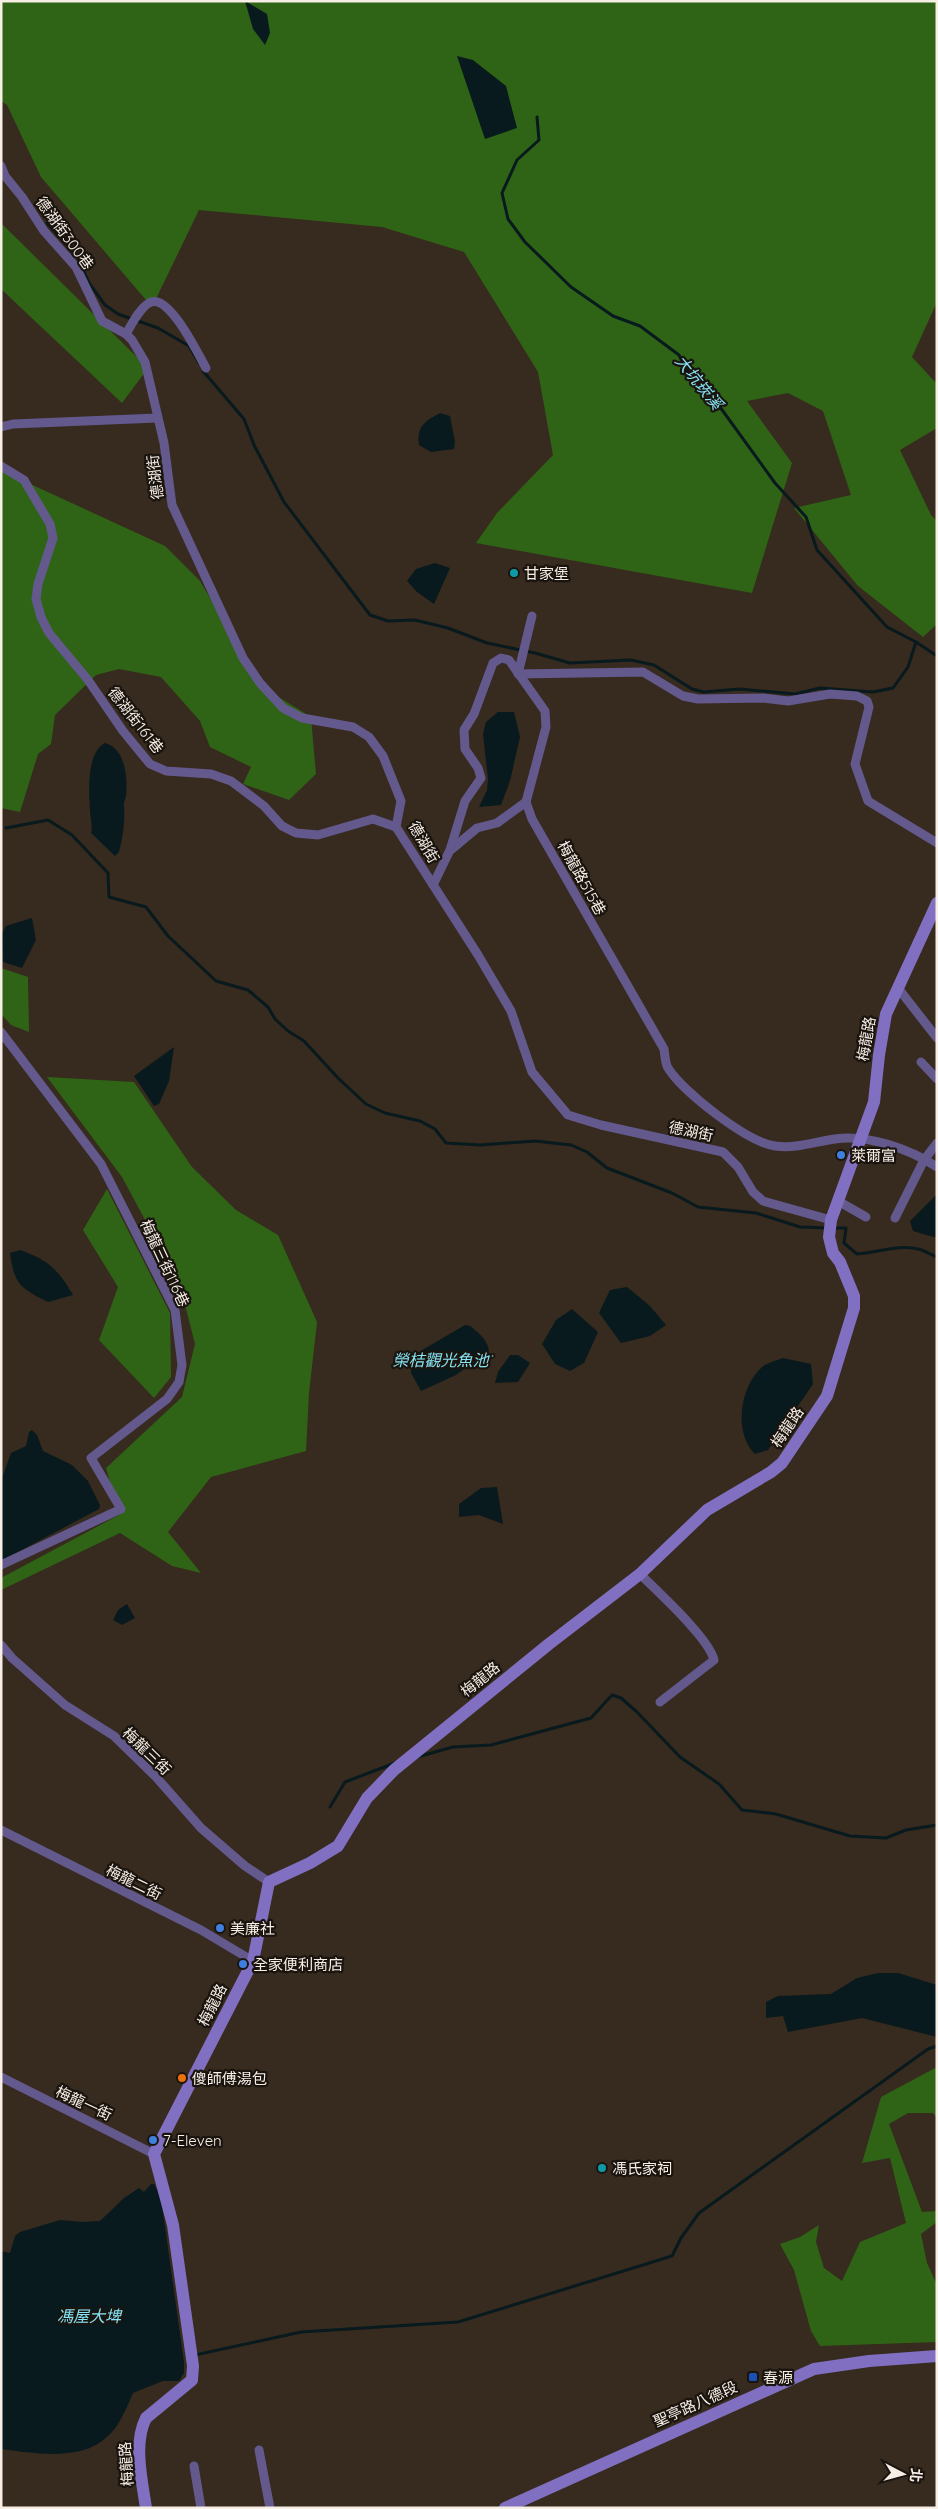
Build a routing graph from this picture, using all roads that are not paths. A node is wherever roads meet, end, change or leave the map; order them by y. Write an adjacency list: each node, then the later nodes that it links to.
1 (1, 166): 2 (street, 德湖街300巷)
2 (126, 334): 3 (street); 4 (street, 德湖街300巷)
3 (206, 368)
4 (157, 418): 5 (street); 10 (street, 德湖街)
5 (1, 427)
6 (1, 466): 10 (street, 德湖街161巷)
7 (532, 616): 8 (street)
8 (518, 674): 9 (street); 11 (street); 12 (street)
9 (526, 802): 12 (street); 20 (street, 梅龍路515巷)
10 (396, 826): 13 (street, 德湖街)
11 (937, 842)
12 (450, 850): 13 (street)
13 (433, 885): 27 (street, 德湖街)
14 (937, 903): 15 (street, 梅龍路)
15 (898, 988): 17 (street); 20 (street, 梅龍路)
16 (1, 1032): 28 (street, 梅龍三街116巷)
17 (937, 1038)
18 (921, 1062): 19 (street)
19 (937, 1079)
20 (862, 1139): 22 (street, 梅龍路515巷); 24 (street, 梅龍路)
21 (937, 1143): 22 (street)
22 (924, 1160): 23 (street, 梅龍路515巷); 26 (street)
23 (937, 1167)
24 (838, 1201): 25 (street); 27 (street, 梅龍路)
25 (866, 1217)
26 (895, 1218)
27 (831, 1220): 29 (street, 梅龍路)
28 (1, 1565)
29 (640, 1574): 31 (street); 33 (street, 梅龍路)
30 (1, 1645): 33 (street, 梅龍三街)
31 (660, 1702)
32 (1, 1830): 34 (street, 梅龍二街)
33 (270, 1882): 34 (street, 梅龍路)
34 (253, 1961): 36 (street, 梅龍路)
35 (1, 2077): 36 (street, 梅龍一街)
36 (154, 2154): 40 (street, 梅龍路)
37 (937, 2356): 43 (street, 聖亭路八德段)
38 (259, 2450): 42 (street)
39 (194, 2466): 41 (street)
40 (146, 2508)
41 (202, 2508)
42 (270, 2508)
43 (505, 2508)

